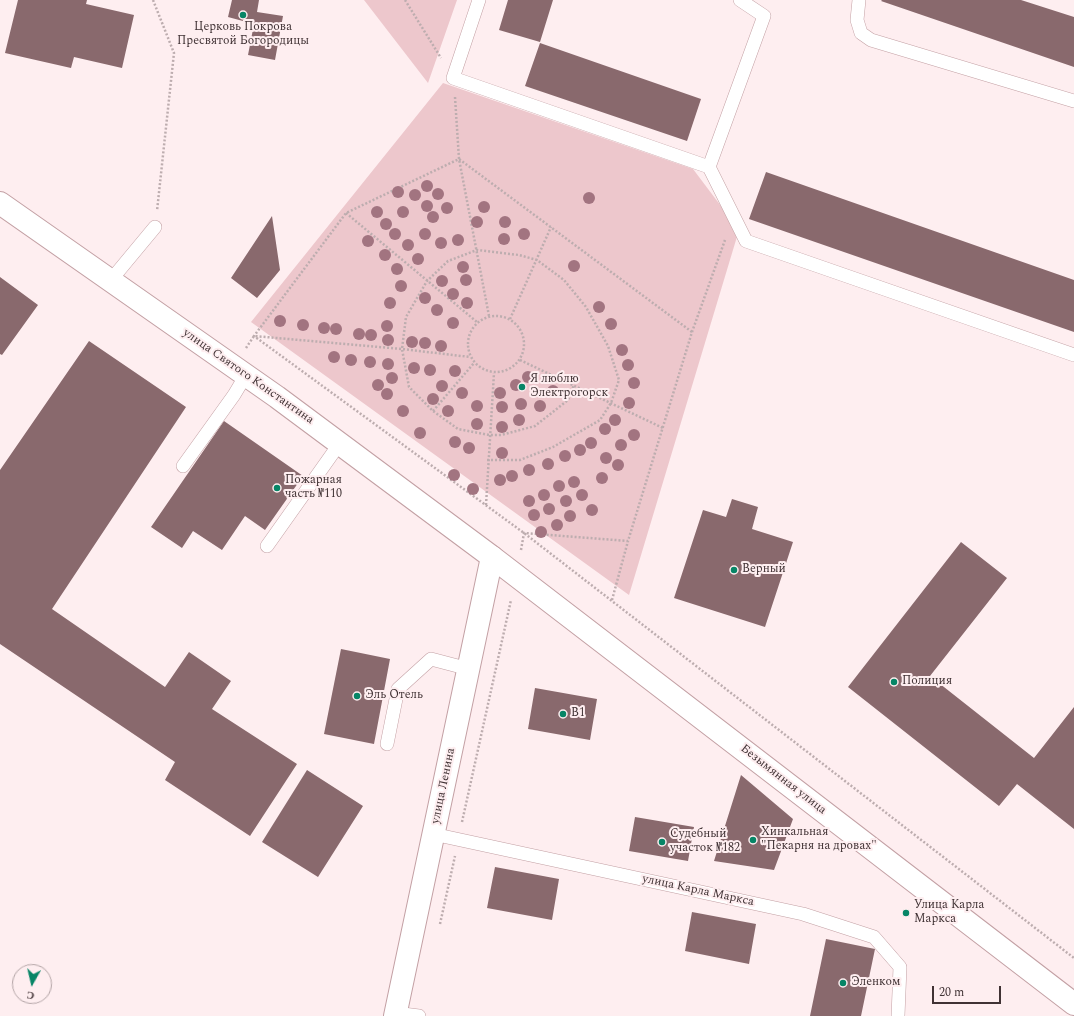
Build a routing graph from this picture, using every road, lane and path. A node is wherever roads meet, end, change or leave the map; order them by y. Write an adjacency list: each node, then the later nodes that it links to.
1 (154, 0): 13 (path)
2 (405, 0): 6 (path)
3 (479, 0): 6 (lane)
4 (740, 0): 9 (lane)
5 (859, 0): 7 (lane)
6 (453, 78): 8 (path); 9 (lane)
7 (1074, 101)
8 (459, 159): 11 (path); 14 (path); 15 (path)
9 (709, 167): 12 (lane)
10 (0, 203): 17 (street, улица Святого Константина)
11 (346, 213): 18 (path); 23 (path)
12 (734, 217): 22 (path); 25 (lane)
13 (155, 227): 17 (lane)
14 (551, 227): 16 (path); 22 (path)
15 (477, 250): 16 (path); 18 (path); 19 (path)
16 (537, 260): 20 (path); 32 (path)
17 (111, 280): 29 (street, улица Святого Константина)
18 (427, 282): 21 (path); 24 (path)
19 (489, 316): 20 (path); 21 (path)
20 (510, 319): 27 (path)
21 (477, 322): 26 (path)
22 (692, 332): 34 (path)
23 (254, 336): 24 (path); 29 (path); 39 (path)
24 (402, 349): 26 (path); 33 (path)
25 (1074, 355)
26 (470, 357): 28 (path)
27 (520, 360): 30 (path); 31 (path)
28 (474, 363): 30 (path); 33 (path)
29 (239, 370): 36 (street, улица Святого Константина); 38 (lane)
30 (494, 372): 35 (path)
31 (574, 385): 32 (path); 35 (path)
32 (611, 403): 34 (path); 37 (path)
33 (433, 411): 35 (path)
34 (663, 428): 41 (path)
35 (489, 435): 37 (path)
36 (340, 443): 42 (lane); 43 (street, улица Святого Константина)
37 (487, 460): 39 (path)
38 (183, 466)
39 (486, 505): 40 (path)
40 (524, 533): 41 (path); 44 (path); 45 (path)
41 (628, 541): 45 (path)
42 (267, 546)
43 (492, 557): 44 (street, Безымянная улица); 46 (street, улица Ленина)
44 (516, 575): 49 (path); 52 (street, Безымянная улица)
45 (612, 600): 51 (path)
46 (469, 669): 47 (lane); 48 (street, улица Ленина)
47 (387, 744)
48 (433, 834): 49 (lane, улица Карла Маркса); 53 (street, улица Ленина)
49 (458, 840): 50 (path); 55 (lane, улица Карла Маркса)
50 (440, 924)
51 (1074, 958)
52 (1074, 1004)
53 (395, 1015): 54 (lane)
54 (419, 1016)
55 (898, 1016)

